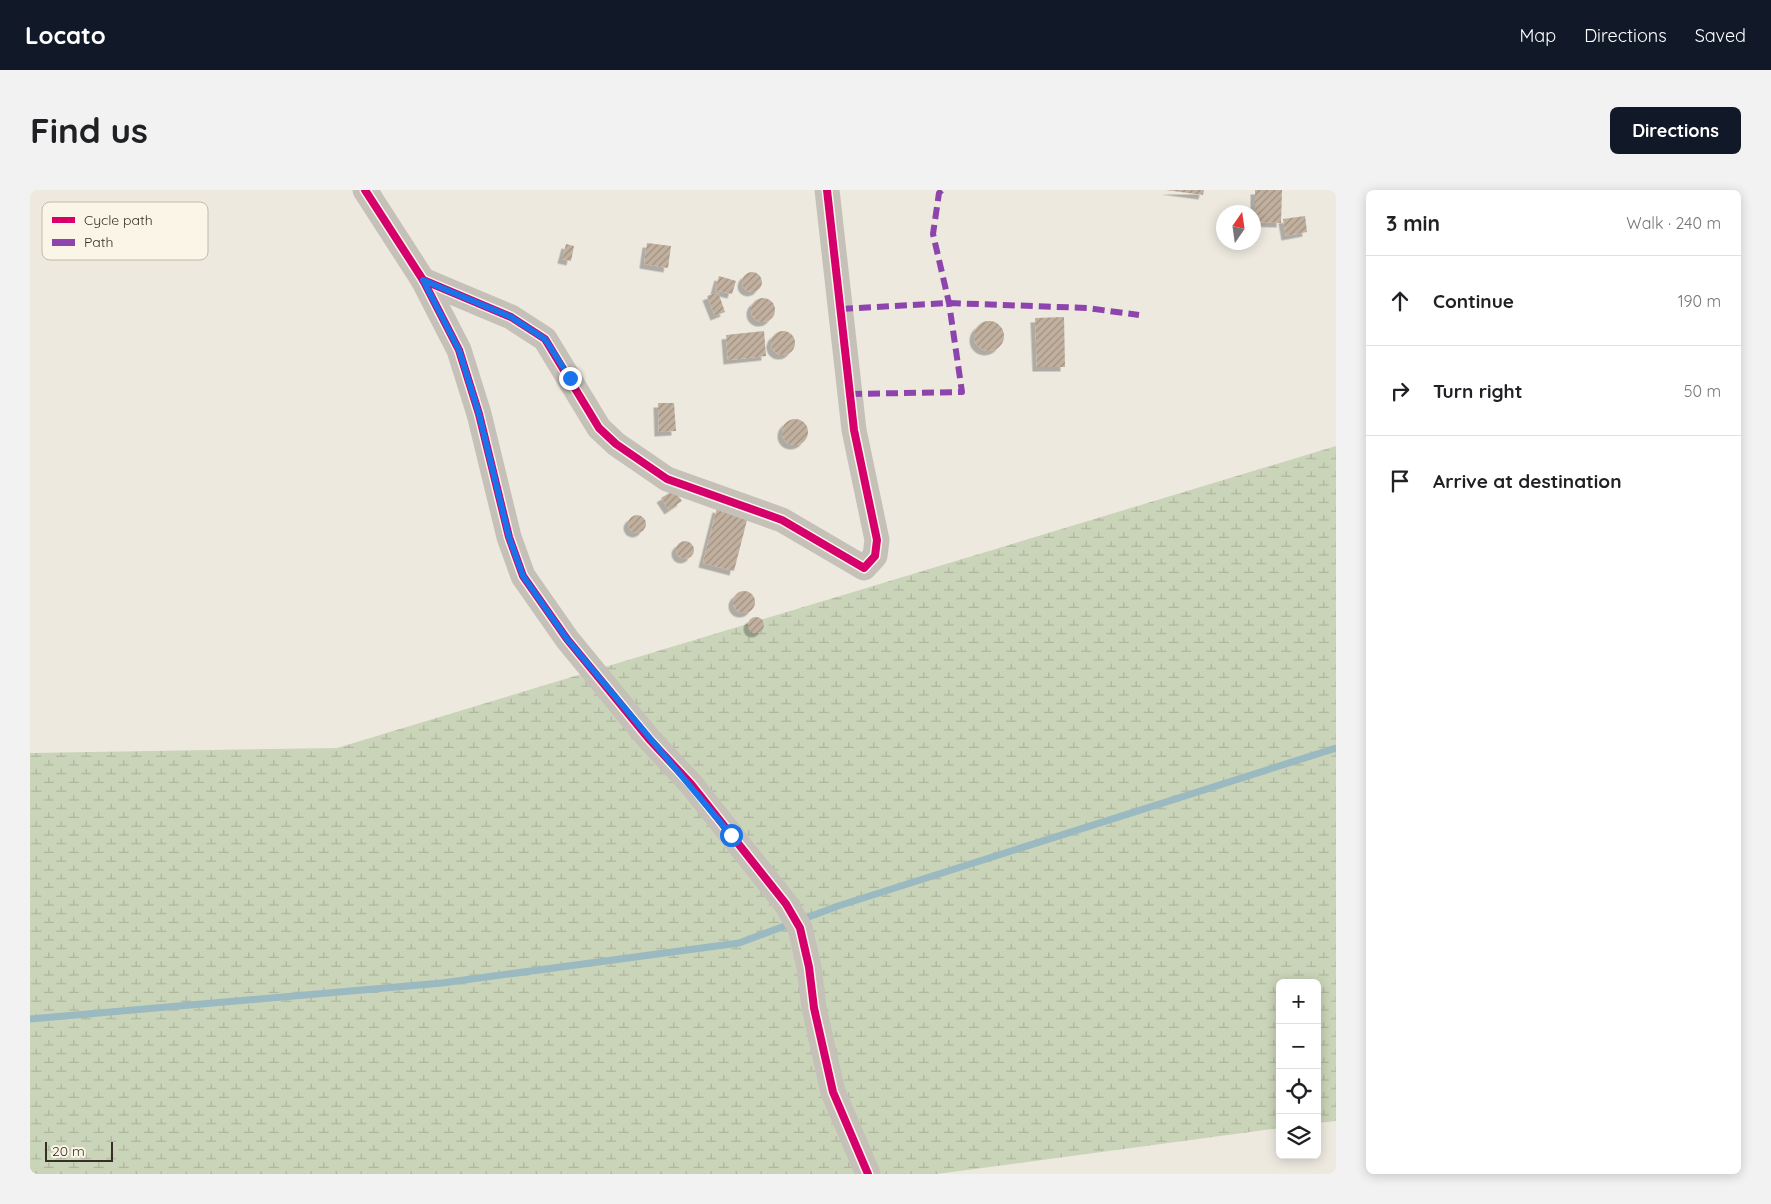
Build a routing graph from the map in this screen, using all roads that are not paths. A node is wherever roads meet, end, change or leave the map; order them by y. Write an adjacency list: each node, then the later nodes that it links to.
1 (365, 190): 3 (street)
2 (827, 190): 3 (street)
3 (423, 280): 4 (street)
4 (868, 1174)

